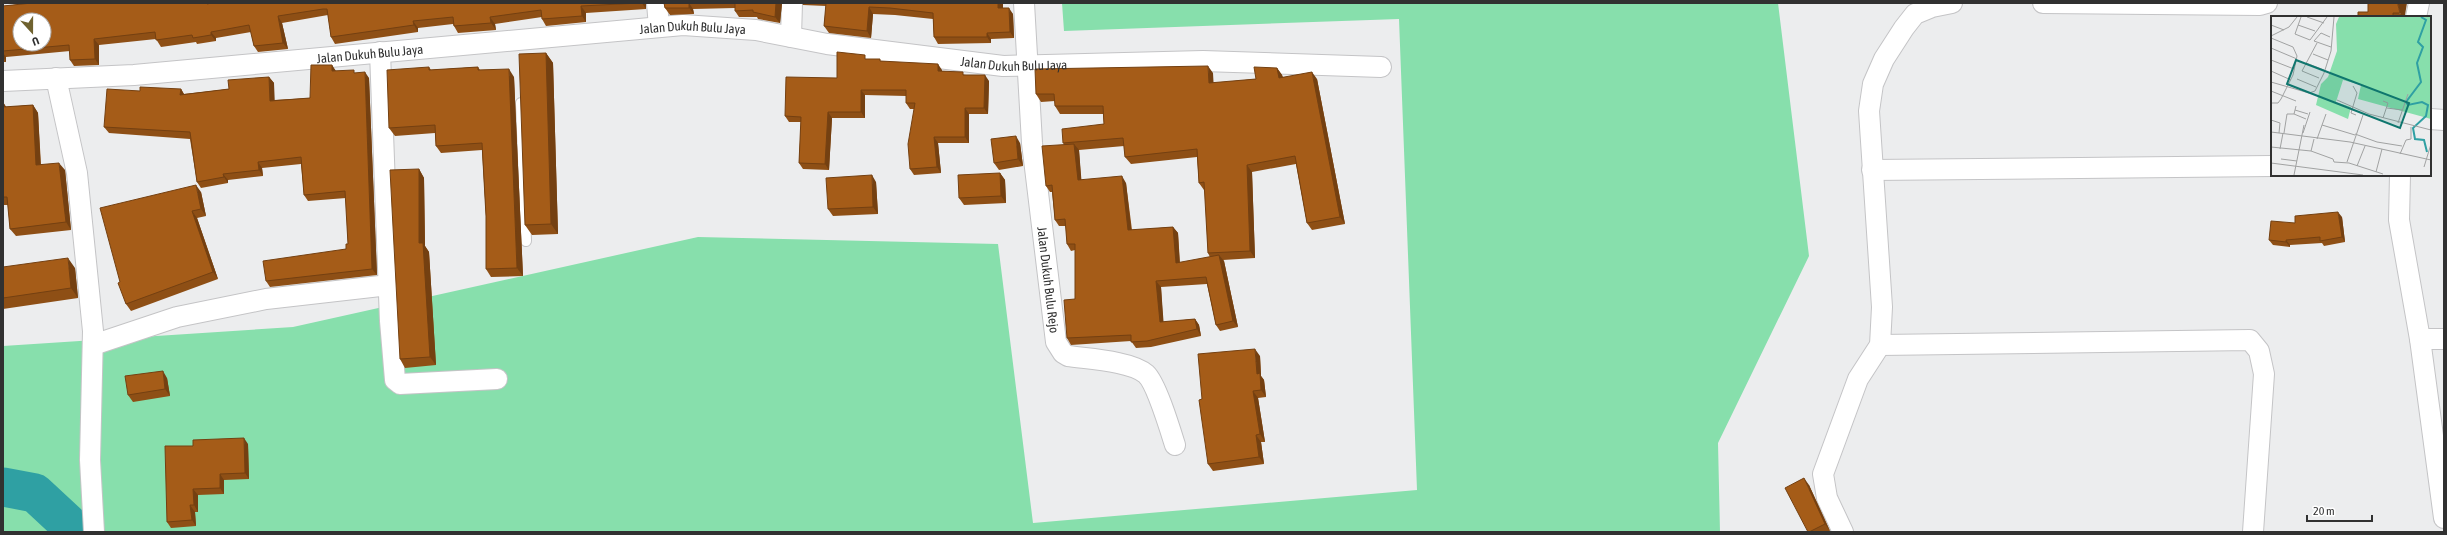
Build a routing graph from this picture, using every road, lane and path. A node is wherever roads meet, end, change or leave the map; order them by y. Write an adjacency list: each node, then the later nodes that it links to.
1 (657, 3): 9 (street)
2 (792, 3): 10 (street)
3 (1024, 3): 12 (street, Jalan Dukuh Bulu Rejo)
4 (1952, 3): 20 (street)
5 (2043, 3): 6 (street)
6 (2267, 3)
7 (2419, 3): 8 (street)
8 (2416, 16)
9 (659, 27): 10 (street, Jalan Dukuh Bulu Jaya); 11 (street, Jalan Dukuh Bulu Jaya)
10 (791, 37): 12 (street, Jalan Dukuh Bulu Jaya)
11 (380, 52): 14 (street, Jalan Dukuh Bulu Jaya); 23 (street)
12 (1026, 66): 13 (street, Jalan Dukuh Bulu Jaya); 29 (street, Jalan Dukuh Bulu Rejo)
13 (1381, 67)
14 (56, 78): 15 (street, Jalan Dukuh Bulu Jaya); 26 (street)
15 (3, 81)
16 (521, 93): 22 (lane)
17 (2431, 119): 18 (street)
18 (2444, 120)
19 (2271, 166): 20 (street)
20 (1872, 170): 27 (street)
21 (2400, 176): 24 (street)
22 (526, 241)
23 (389, 285): 26 (street); 28 (street)
24 (2420, 339): 25 (street); 30 (street)
25 (2444, 339)
26 (93, 345): 31 (street)
27 (1880, 345): 32 (street); 33 (street)
28 (497, 380)
29 (1175, 445)
30 (2444, 518)
31 (94, 532)
32 (1843, 532)
33 (2253, 532)

